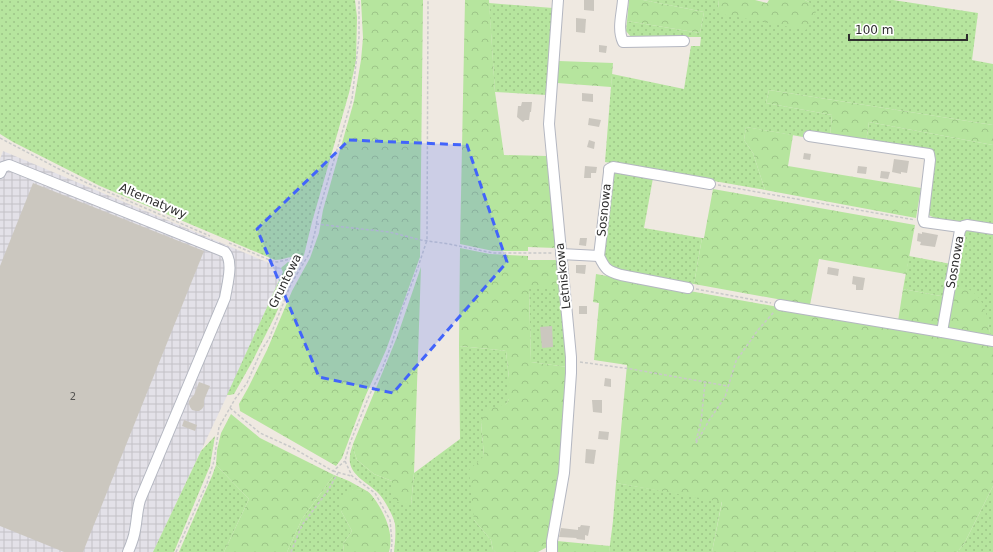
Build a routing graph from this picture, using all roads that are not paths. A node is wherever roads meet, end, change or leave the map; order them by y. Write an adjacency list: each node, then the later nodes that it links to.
1 (558, 0): 9 (street, Letniskowa)
2 (623, 0): 3 (street)
3 (684, 42)
4 (809, 136): 8 (street, Sosnowa)
5 (0, 173): 15 (street)
6 (710, 184): 10 (street, Sosnowa)
7 (993, 228): 8 (street)
8 (960, 230): 13 (street, Sosnowa)
9 (561, 254): 10 (street); 16 (street, Letniskowa)
10 (599, 256): 11 (street)
11 (688, 288)
12 (780, 305): 13 (street)
13 (942, 332): 14 (street)
14 (993, 341)
15 (128, 552)
16 (552, 552)

